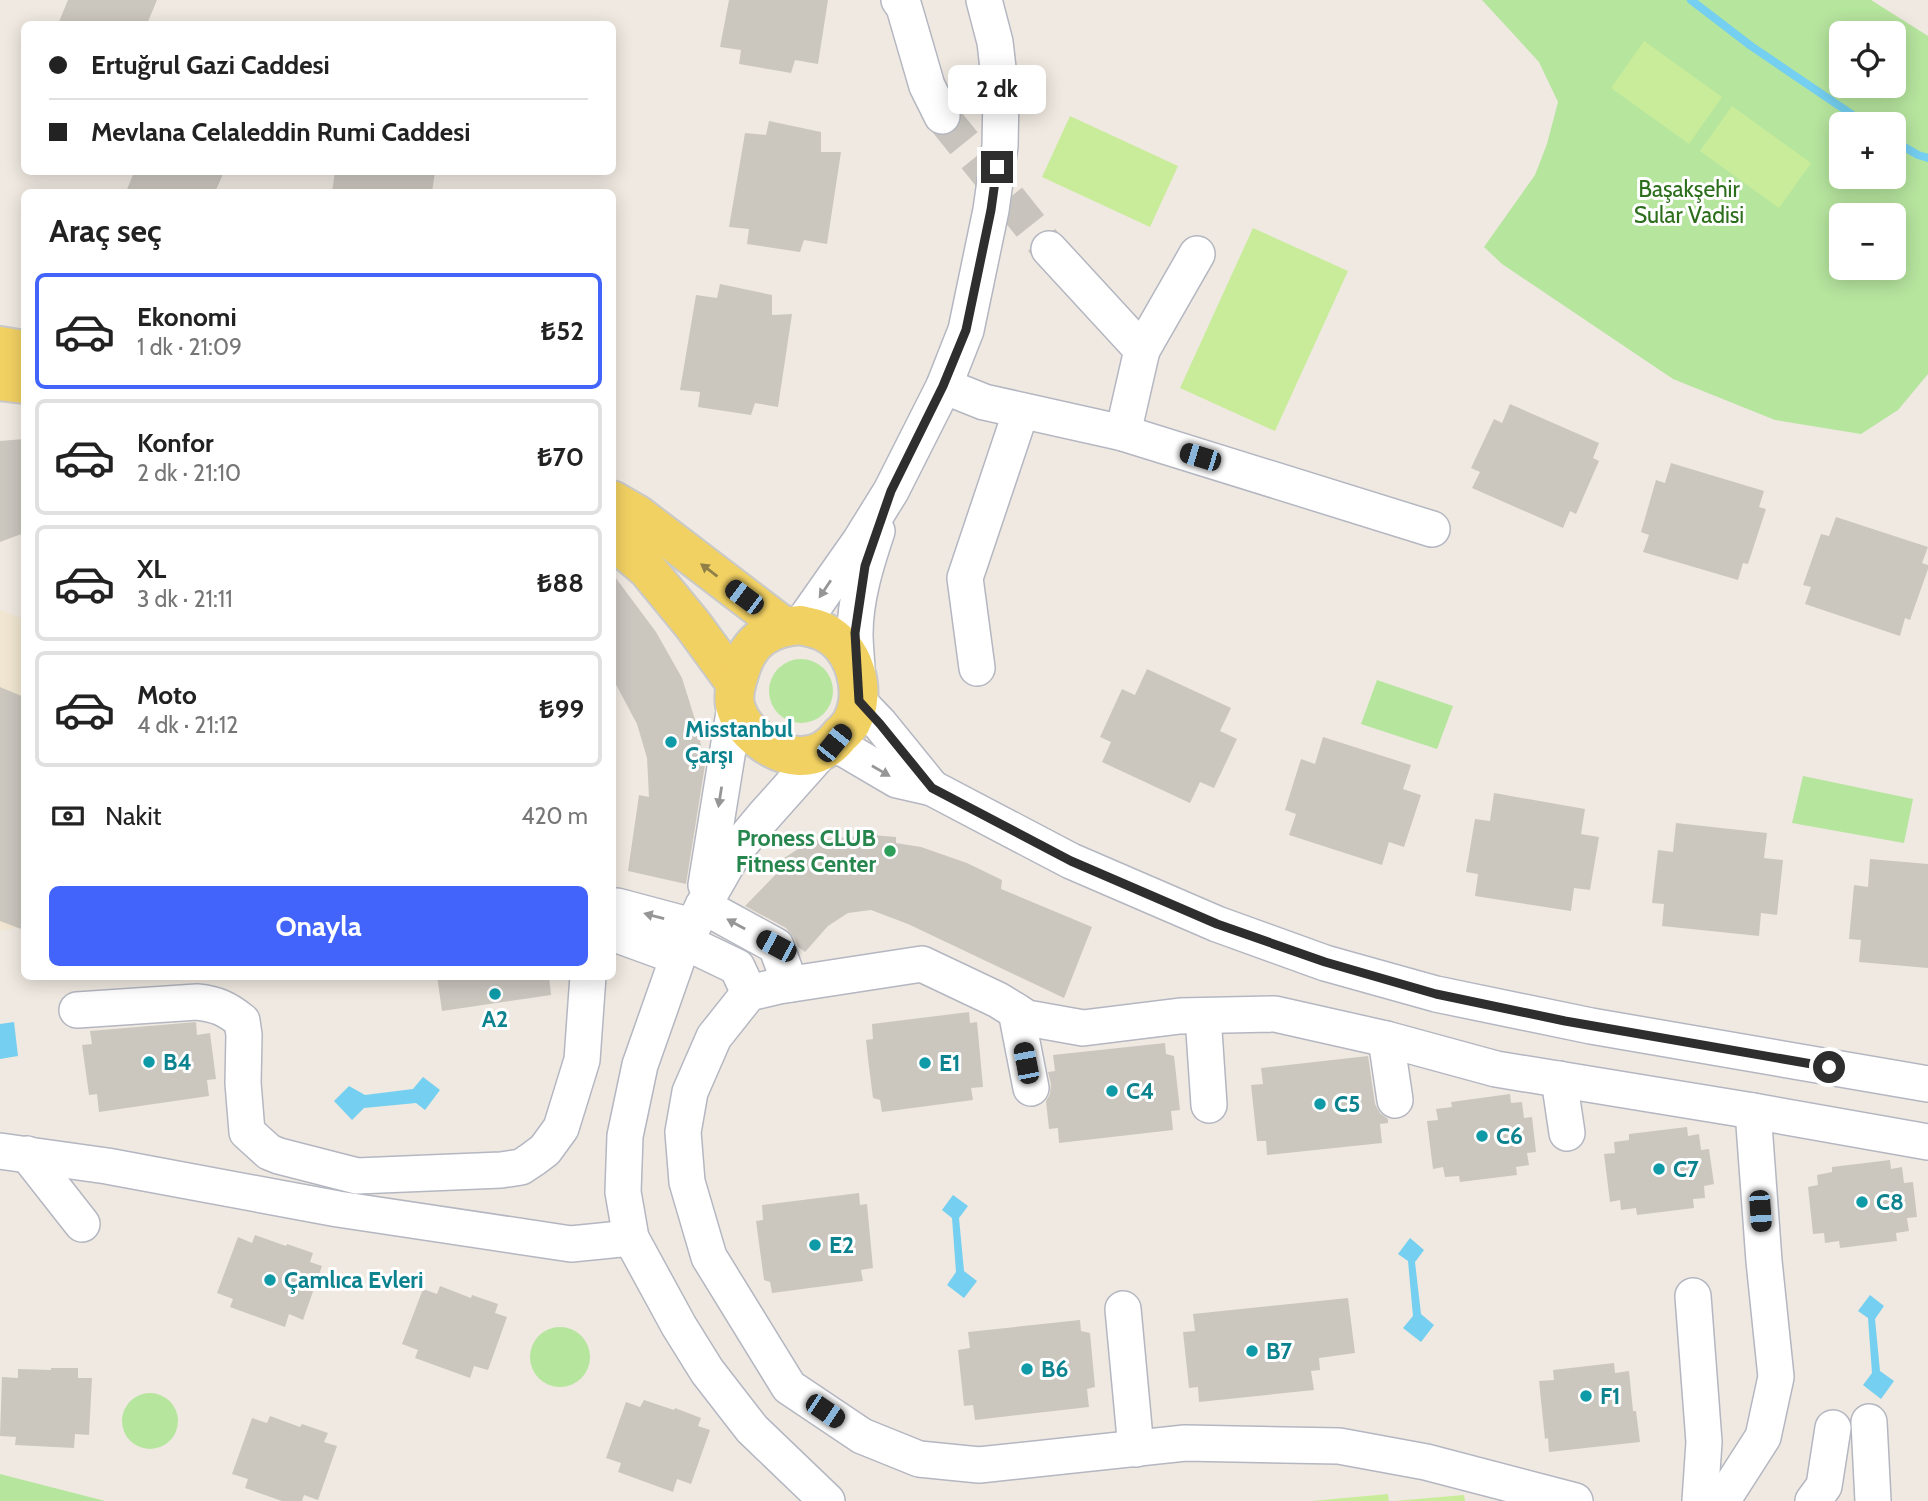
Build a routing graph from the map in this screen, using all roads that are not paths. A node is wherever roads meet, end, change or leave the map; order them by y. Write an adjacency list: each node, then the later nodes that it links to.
1 (899, 0): 3 (street)
2 (984, 0): 11 (street)
3 (942, 116)
4 (1049, 249): 8 (street)
5 (1197, 254): 8 (street)
6 (0, 346): 7 (main road)
7 (21, 350)
8 (1142, 351): 13 (street)
9 (0, 381): 10 (main road)
10 (21, 384)
11 (943, 386): 12 (street); 14 (street)
12 (1021, 411): 13 (street); 19 (street)
13 (1123, 433): 16 (street)
14 (891, 491): 18 (street, one-way to 18); 20 (street)
15 (616, 502): 18 (main road, one-way to 15)
16 (1432, 529)
17 (616, 542): 21 (main road)
18 (792, 625): 20 (main road); 21 (main road)
19 (976, 668)
20 (858, 687): 22 (main road); 23 (street)
21 (736, 695): 22 (main road); 25 (street, one-way to 25)
22 (828, 748): 23 (street, one-way to 23); 25 (street)
23 (932, 788): 34 (street)
24 (616, 914): 25 (street)
25 (689, 933): 27 (street, one-way to 25); 28 (street); 43 (street)
26 (588, 980): 29 (street)
27 (790, 984): 28 (street); 30 (street)
28 (749, 993): 48 (street)
29 (76, 1010)
30 (1016, 1011): 31 (street); 35 (street)
31 (1203, 1016): 32 (street); 37 (street)
32 (1386, 1039): 33 (street); 36 (street)
33 (1559, 1079): 38 (street); 39 (street)
34 (1928, 1084)
35 (1031, 1088)
36 (1395, 1100)
37 (1209, 1105)
38 (1753, 1111): 40 (street); 52 (street)
39 (1567, 1133)
40 (1928, 1142)
41 (13, 1152): 42 (street); 43 (street)
42 (82, 1224)
43 (631, 1238): 49 (street)
44 (1693, 1296): 51 (street)
45 (1123, 1309): 48 (street)
46 (1869, 1422): 54 (street)
47 (1833, 1428): 53 (street)
48 (1136, 1448): 50 (street)
49 (825, 1501)
50 (1575, 1501)
51 (1699, 1501)
52 (1722, 1501)
53 (1813, 1501)
54 (1873, 1501)

